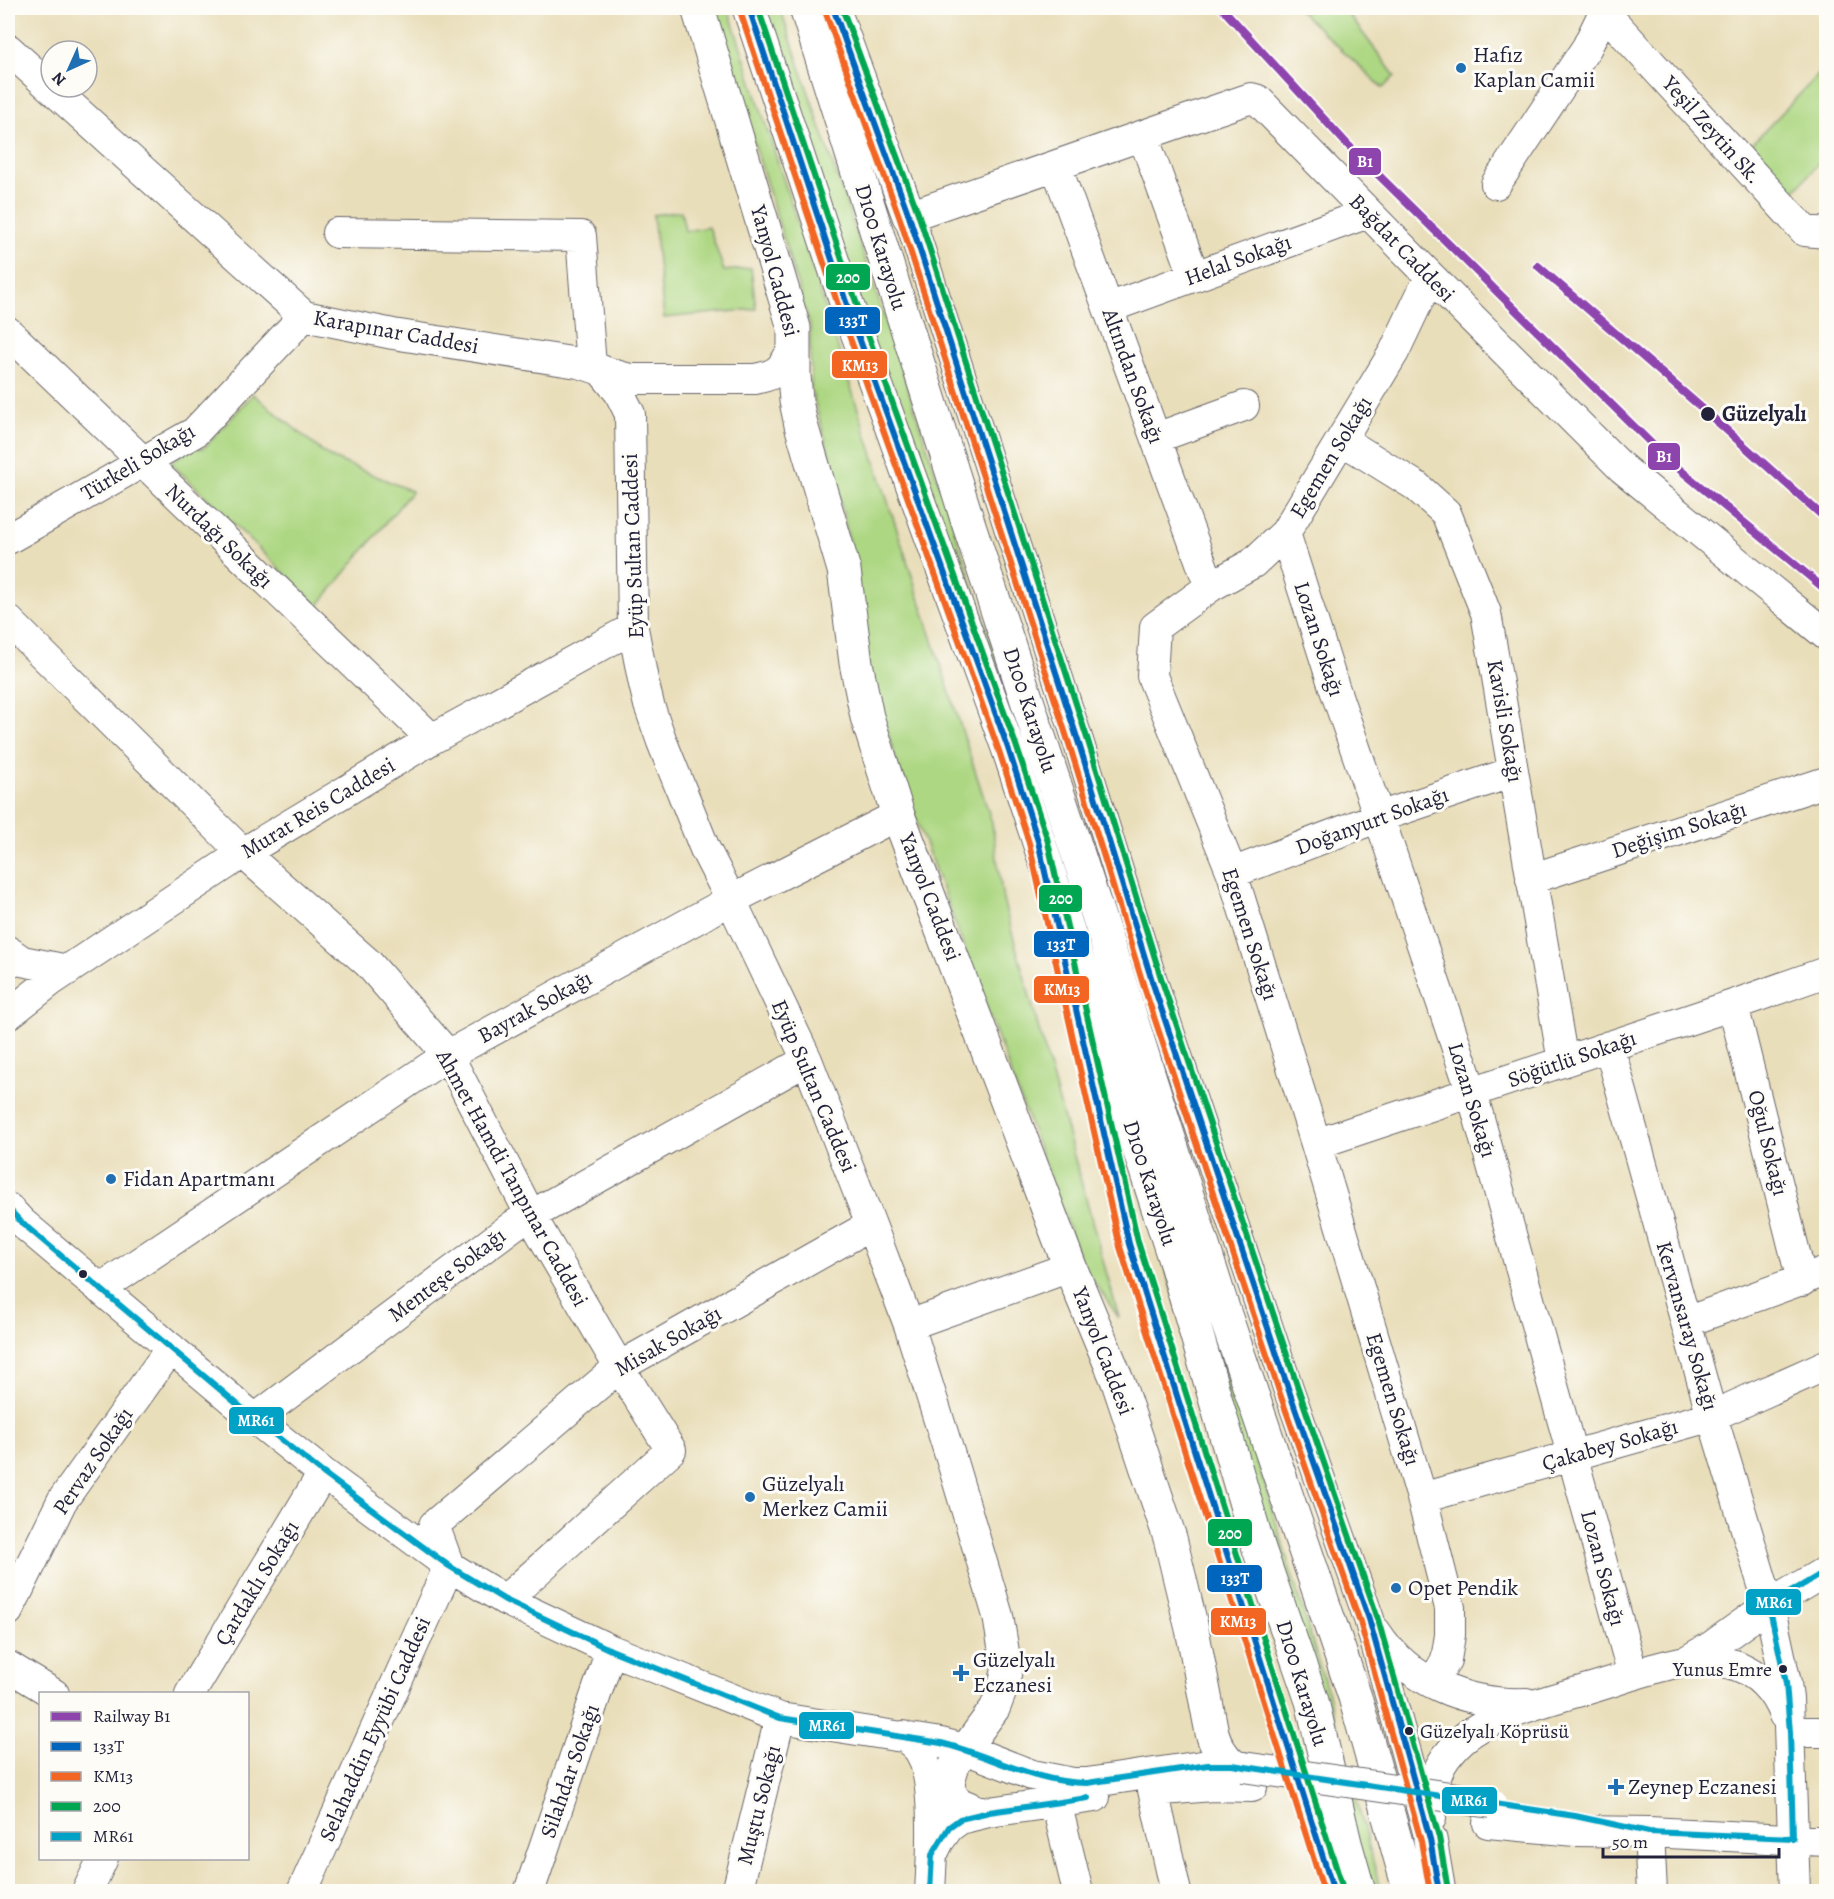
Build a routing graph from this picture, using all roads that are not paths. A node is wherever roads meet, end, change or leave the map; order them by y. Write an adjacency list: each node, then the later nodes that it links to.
1 (698, 8): 19 (main road, Yanyol Caddesi)
2 (749, 8): 107 (main road, D100 Karayolu)
3 (806, 8): 108 (main road, D100 Karayolu)
4 (833, 8): 11 (main road)
5 (1605, 10): 9 (street); 13 (street, Yeşil Zeytin Sk.)
6 (8, 49): 17 (street, Karapınar Caddesi)
7 (1143, 136): 8 (street, Bağdat Caddesi); 10 (street, Bağdat Caddesi); 14 (street)
8 (1056, 166): 11 (street, Bağdat Caddesi); 16 (street, Altından Sokağı)
9 (1496, 184)
10 (1368, 213): 14 (street, Helal Sokağı); 15 (street, Bağdat Caddesi)
11 (909, 216): 76 (street)
12 (337, 233): 20 (street)
13 (1827, 234)
14 (1194, 275): 16 (street, Helal Sokağı)
15 (1430, 276): 27 (street, Egemen Sokağı); 34 (street, Bağdat Caddesi)
16 (1108, 308): 26 (street, Altından Sokağı)
17 (304, 316): 20 (street, Karapınar Caddesi); 28 (street, Türkeli Sokağı)
18 (8, 332): 28 (street, Nurdağı Sokağı)
19 (795, 345): 21 (street, Karapınar Caddesi); 25 (main road, Yanyol Caddesi)
20 (596, 368): 22 (street, Karapınar Caddesi); 24 (street)
21 (755, 379): 22 (street, Karapınar Caddesi); 25 (street)
22 (670, 380): 24 (street)
23 (1244, 406): 26 (street)
24 (630, 414): 33 (street, Eyüp Sultan Caddesi)
25 (801, 425): 38 (main road, Yanyol Caddesi)
26 (1155, 438): 31 (street, Altından Sokağı)
27 (1342, 440): 29 (street, Egemen Sokağı); 36 (street, Kavisli Sokağı)
28 (142, 463): 30 (street, Türkeli Sokağı); 35 (street, Nurdağı Sokağı)
29 (1285, 533): 31 (street, Egemen Sokağı); 39 (street, Lozan Sokağı)
30 (8, 539)
31 (1210, 587): 41 (street, Egemen Sokağı)
32 (8, 620): 40 (street, Ahmet Hamdi Tanpınar Caddesi)
33 (633, 628): 35 (street, Murat Reis Caddesi); 43 (street, Eyüp Sultan Caddesi)
34 (1827, 635)
35 (432, 739): 40 (street, Murat Reis Caddesi)
36 (1513, 772): 39 (street, Doğanyurt Sokağı); 42 (street, Kavisli Sokağı)
37 (1827, 782): 42 (street, Değişim Sokağı)
38 (898, 815): 43 (street, Bayrak Sokağı); 58 (main road, Yanyol Caddesi)
39 (1379, 817): 41 (street, Doğanyurt Sokağı); 53 (street, Lozan Sokağı)
40 (243, 853): 45 (street, Murat Reis Caddesi); 50 (street, Ahmet Hamdi Tanpınar Caddesi)
41 (1232, 873): 54 (street, Egemen Sokağı)
42 (1531, 879): 52 (street, Kavisli Sokağı)
43 (731, 900): 50 (street, Bayrak Sokağı); 51 (street, Eyüp Sultan Caddesi)
44 (8, 951): 45 (street)
45 (68, 970): 48 (street, Murat Reis Caddesi)
46 (1827, 972): 47 (street, Söğütlü Sokağı)
47 (1733, 1005): 49 (street, Söğütlü Sokağı); 59 (street, Oğul Sokağı)
48 (8, 1015)
49 (1609, 1046): 52 (street, Söğütlü Sokağı); 61 (street, Kervansaray Sokağı)
50 (448, 1055): 55 (street, Ahmet Hamdi Tanpınar Caddesi); 60 (street, Bayrak Sokağı)
51 (807, 1060): 55 (street, Menteşe Sokağı); 57 (street, Eyüp Sultan Caddesi)
52 (1563, 1062): 53 (street, Söğütlü Sokağı)
53 (1472, 1092): 54 (street, Söğütlü Sokağı); 68 (street, Lozan Sokağı)
54 (1316, 1144): 70 (street, Egemen Sokağı)
55 (531, 1216): 65 (street, Ahmet Hamdi Tanpınar Caddesi); 67 (street, Menteşe Sokağı)
56 (12, 1224): 60 (street)
57 (871, 1225): 62 (street, Eyüp Sultan Caddesi); 65 (street, Misak Sokağı)
58 (1070, 1267): 62 (street); 90 (main road, Yanyol Caddesi)
59 (1814, 1276): 61 (street)
60 (100, 1289): 63 (street)
61 (1686, 1322): 66 (street, Kervansaray Sokağı)
62 (909, 1325): 89 (street, Eyüp Sultan Caddesi)
63 (171, 1348): 67 (street); 75 (street, Pervaz Sokağı)
64 (1827, 1365): 66 (street, Çakabey Sokağı)
65 (618, 1367): 71 (street, Misak Sokağı); 73 (street, Ahmet Hamdi Tanpınar Caddesi)
66 (1712, 1416): 68 (street, Çakabey Sokağı); 74 (street, Kervansaray Sokağı)
67 (255, 1419): 69 (street)
68 (1572, 1456): 70 (street, Çakabey Sokağı); 80 (street, Lozan Sokağı)
69 (323, 1473): 71 (street); 83 (street, Çardaklı Sokağı)
70 (1422, 1498): 81 (street, Egemen Sokağı)
71 (449, 1566): 73 (street); 101 (street, Selahaddin Eyyübi Caddesi)
72 (1827, 1571): 74 (street)
73 (505, 1599): 77 (street)
74 (1769, 1605): 78 (street); 86 (street, Kervansaray Sokağı)
75 (8, 1611)
76 (1369, 1619): 81 (street); 96 (street)
77 (611, 1650): 85 (street); 102 (street, Silahdar Sokağı)
78 (1688, 1660): 80 (street); 86 (street)
79 (8, 1666): 82 (street)
80 (1633, 1676): 84 (street)
81 (1433, 1683): 84 (street)
82 (51, 1692)
83 (191, 1692)
84 (1544, 1702): 96 (street)
85 (780, 1718): 88 (street); 103 (street, Muştu Sokağı)
86 (1790, 1732): 87 (street); 95 (street, Kervansaray Sokağı)
87 (1827, 1732)
88 (903, 1736): 89 (street); 98 (street)
89 (967, 1756): 90 (street); 93 (street)
90 (1242, 1773): 91 (street); 94 (street)
91 (1154, 1790): 92 (street); 106 (street)
92 (1056, 1802): 93 (street); 105 (street)
93 (989, 1812): 98 (street)
94 (1649, 1832): 95 (street); 110 (street)
95 (1793, 1838): 97 (street); 111 (street, Kervansaray Sokağı)
96 (1431, 1839): 109 (main road)
97 (1827, 1841)
98 (932, 1855): 104 (street)
99 (102, 1860): 100 (street)
100 (87, 1892)
101 (302, 1892)
102 (529, 1892)
103 (737, 1892)
104 (930, 1892)
105 (1078, 1892)
106 (1176, 1892)
107 (1359, 1892)
108 (1410, 1892)
109 (1439, 1892)
110 (1652, 1892)
111 (1795, 1892)

